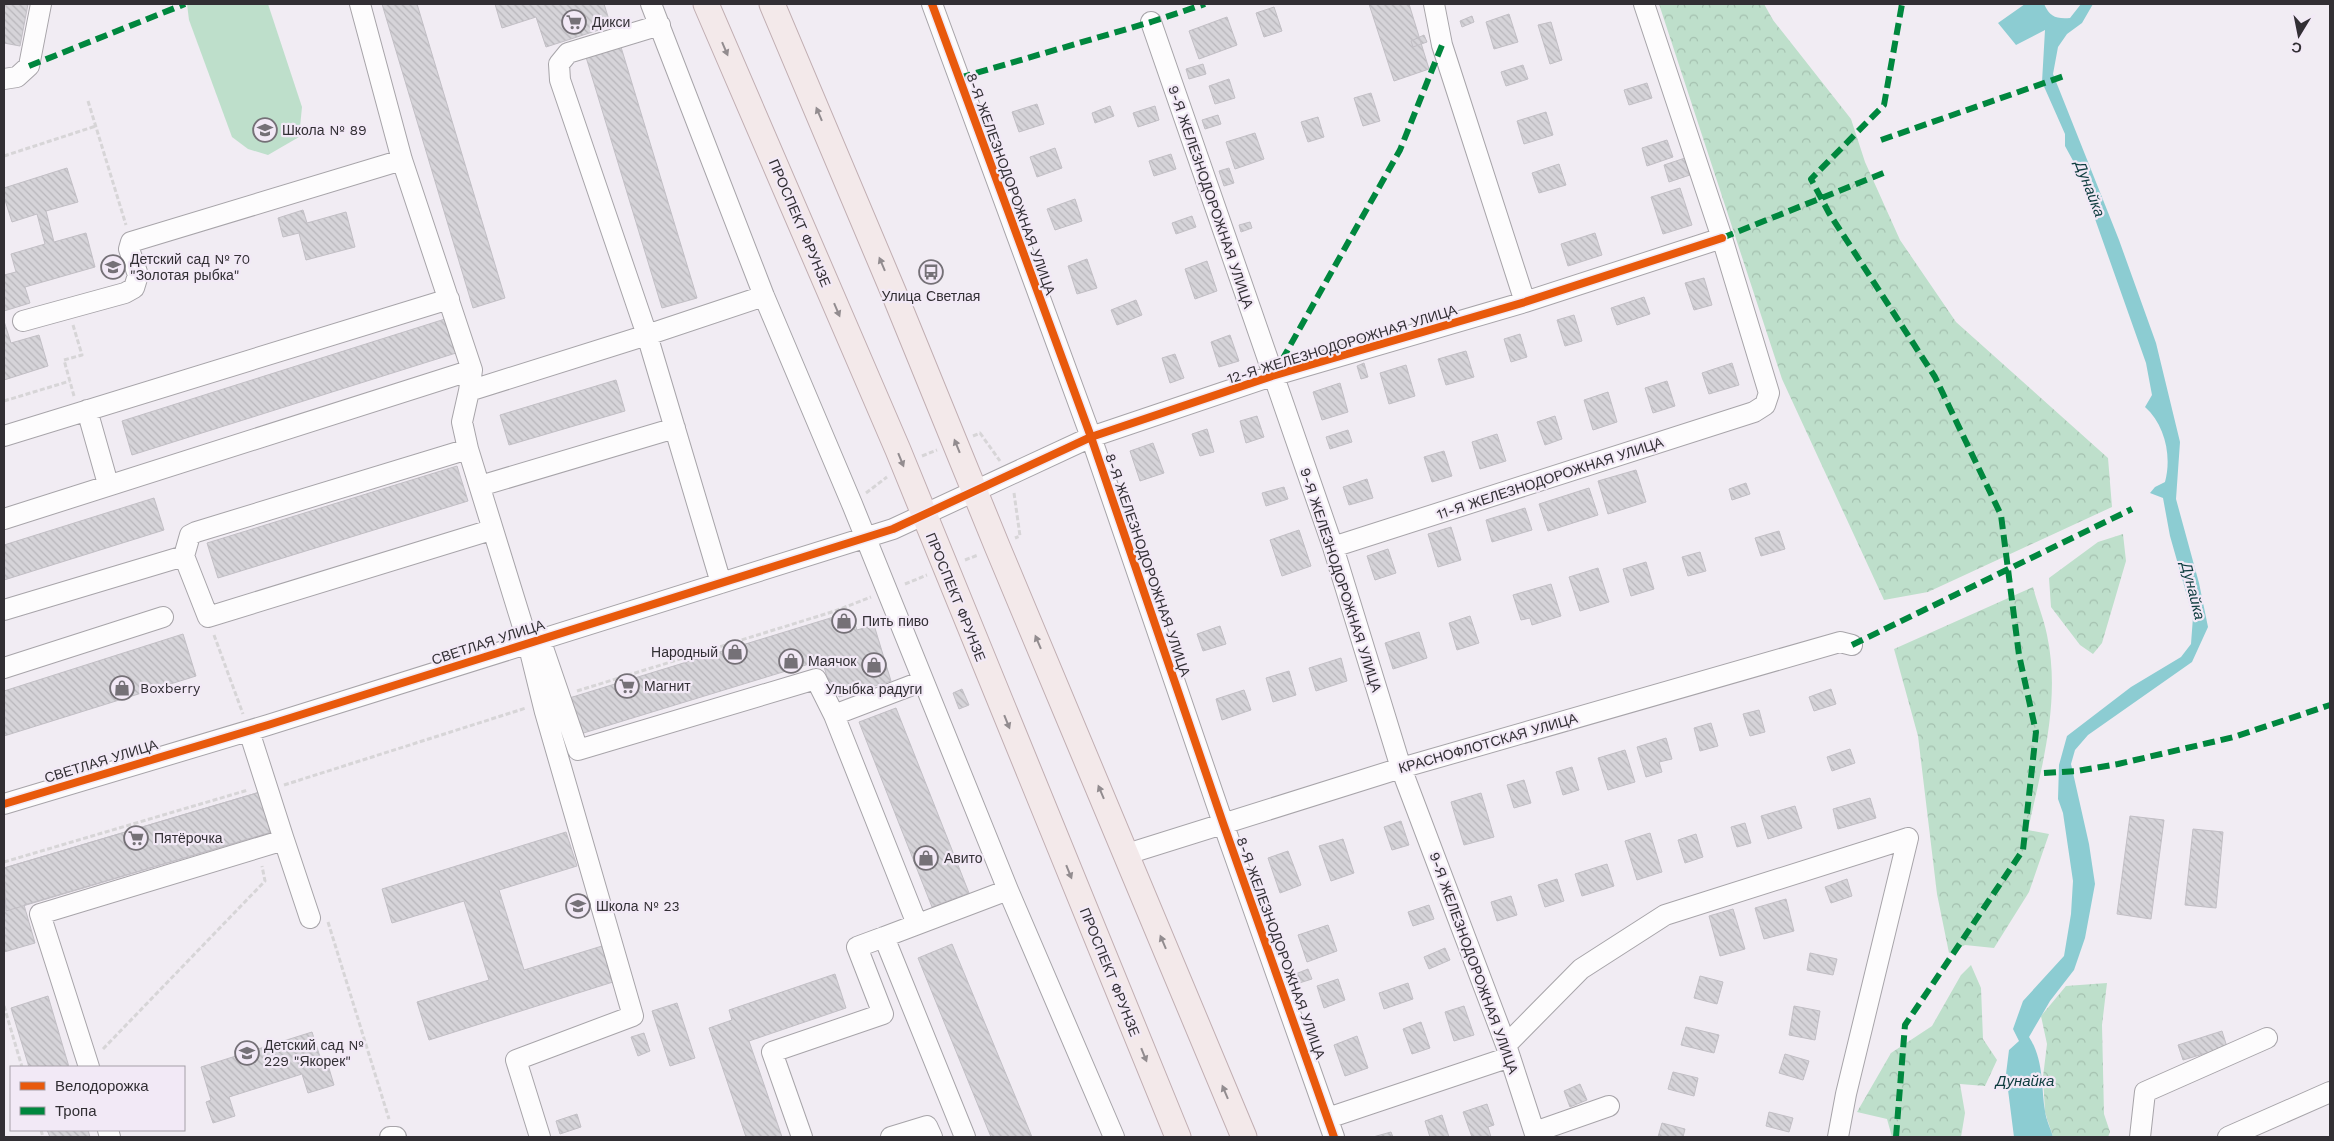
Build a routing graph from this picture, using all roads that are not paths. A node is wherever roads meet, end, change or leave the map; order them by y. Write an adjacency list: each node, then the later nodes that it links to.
1 (41, 4): 11 (street)
2 (360, 4): 12 (street)
3 (651, 4): 10 (street)
4 (706, 4): 30 (main road, ПРОСПЕКТ ФРУНЗЕ, one-way to 30)
5 (772, 4): 29 (main road, one-way to 5)
6 (932, 4): 25 (street, 8-Я ЖЕЛЕЗНОДОРОЖНАЯ УЛИЦА)
7 (1434, 4): 16 (street)
8 (1644, 4): 13 (street)
9 (1151, 22): 20 (street, 9-Я ЖЕЛЕЗНОДОРОЖНАЯ УЛИЦА)
10 (660, 25): 14 (street); 18 (street)
11 (4, 79)
12 (402, 160): 15 (street); 17 (street)
13 (1722, 238): 16 (street, 12-Я ЖЕЛЕЗНОДОРОЖНАЯ УЛИЦА); 34 (street, 11-Я ЖЕЛЕЗНОДОРОЖНАЯ УЛИЦА)
14 (764, 296): 18 (street); 33 (street)
15 (449, 300): 19 (street); 22 (street)
16 (1525, 302): 20 (street, 12-Я ЖЕЛЕЗНОДОРОЖНАЯ УЛИЦА)
17 (24, 321)
18 (647, 335): 21 (street); 23 (street)
19 (472, 370): 21 (street); 27 (street)
20 (1272, 376): 25 (street, 12-Я ЖЕЛЕЗНОДОРОЖНАЯ УЛИЦА); 34 (street, 9-Я ЖЕЛЕЗНОДОРОЖНАЯ УЛИЦА)
21 (469, 391): 26 (street)
22 (83, 411): 24 (street); 27 (street)
23 (675, 428): 28 (street); 36 (street)
24 (4, 436)
25 (1091, 437): 29 (street, 12-Я ЖЕЛЕЗНОДОРОЖНАЯ УЛИЦА); 48 (street, 8-Я ЖЕЛЕЗНОДОРОЖНАЯ УЛИЦА)
26 (468, 449): 28 (street); 35 (street)
27 (108, 484): 31 (street)
28 (480, 486): 32 (street)
29 (975, 492): 30 (street, СВЕТЛАЯ УЛИЦА); 50 (main road, one-way to 29)
30 (923, 515): 33 (street, СВЕТЛАЯ УЛИЦА); 68 (main road, ПРОСПЕКТ ФРУНЗЕ, one-way to 68)
31 (4, 519)
32 (491, 530): 35 (street); 39 (street)
33 (865, 538): 36 (street, СВЕТЛАЯ УЛИЦА); 42 (street)
34 (1333, 548): 46 (street, 9-Я ЖЕЛЕЗНОДОРОЖНАЯ УЛИЦА)
35 (184, 556): 37 (street)
36 (721, 583): 39 (street, СВЕТЛАЯ УЛИЦА)
37 (4, 610)
38 (163, 617): 41 (street)
39 (534, 641): 43 (street); 45 (street, СВЕТЛАЯ УЛИЦА)
40 (1852, 645): 46 (street, КРАСНОФЛОТСКАЯ УЛИЦА)
41 (4, 668)
42 (923, 681): 44 (street); 51 (street)
43 (551, 699): 44 (street); 62 (street)
44 (834, 715): 53 (street)
45 (249, 731): 47 (street, СВЕТЛАЯ УЛИЦА); 49 (street)
46 (1401, 768): 48 (street, КРАСНОФЛОТСКАЯ УЛИЦА); 56 (street, 9-Я ЖЕЛЕЗНОДОРОЖНАЯ УЛИЦА)
47 (4, 804)
48 (1223, 823): 50 (street, КРАСНОФЛОТСКАЯ УЛИЦА); 60 (street, 8-Я ЖЕЛЕЗНОДОРОЖНАЯ УЛИЦА)
49 (284, 840): 52 (street); 57 (street)
50 (1127, 854): 69 (main road, one-way to 50)
51 (1008, 890): 53 (street); 67 (street)
52 (318, 918)
53 (917, 924): 54 (street)
54 (884, 937): 63 (street); 66 (street)
55 (2267, 1038): 72 (street)
56 (1508, 1051): 60 (street); 61 (street, 9-Я ЖЕЛЕЗНОДОРОЖНАЯ УЛИЦА); 71 (street)
57 (89, 1066)
58 (2330, 1092): 73 (street)
59 (1609, 1106): 61 (street)
60 (1328, 1118): 70 (street, 8-Я ЖЕЛЕЗНОДОРОЖНАЯ УЛИЦА)
61 (1536, 1134)
62 (540, 1137)
63 (802, 1137)
64 (891, 1137): 65 (street)
65 (932, 1137)
66 (966, 1137)
67 (1114, 1137)
68 (1178, 1137)
69 (1244, 1137)
70 (1334, 1137)
71 (1838, 1137)
72 (2140, 1137)
73 (2228, 1137)

